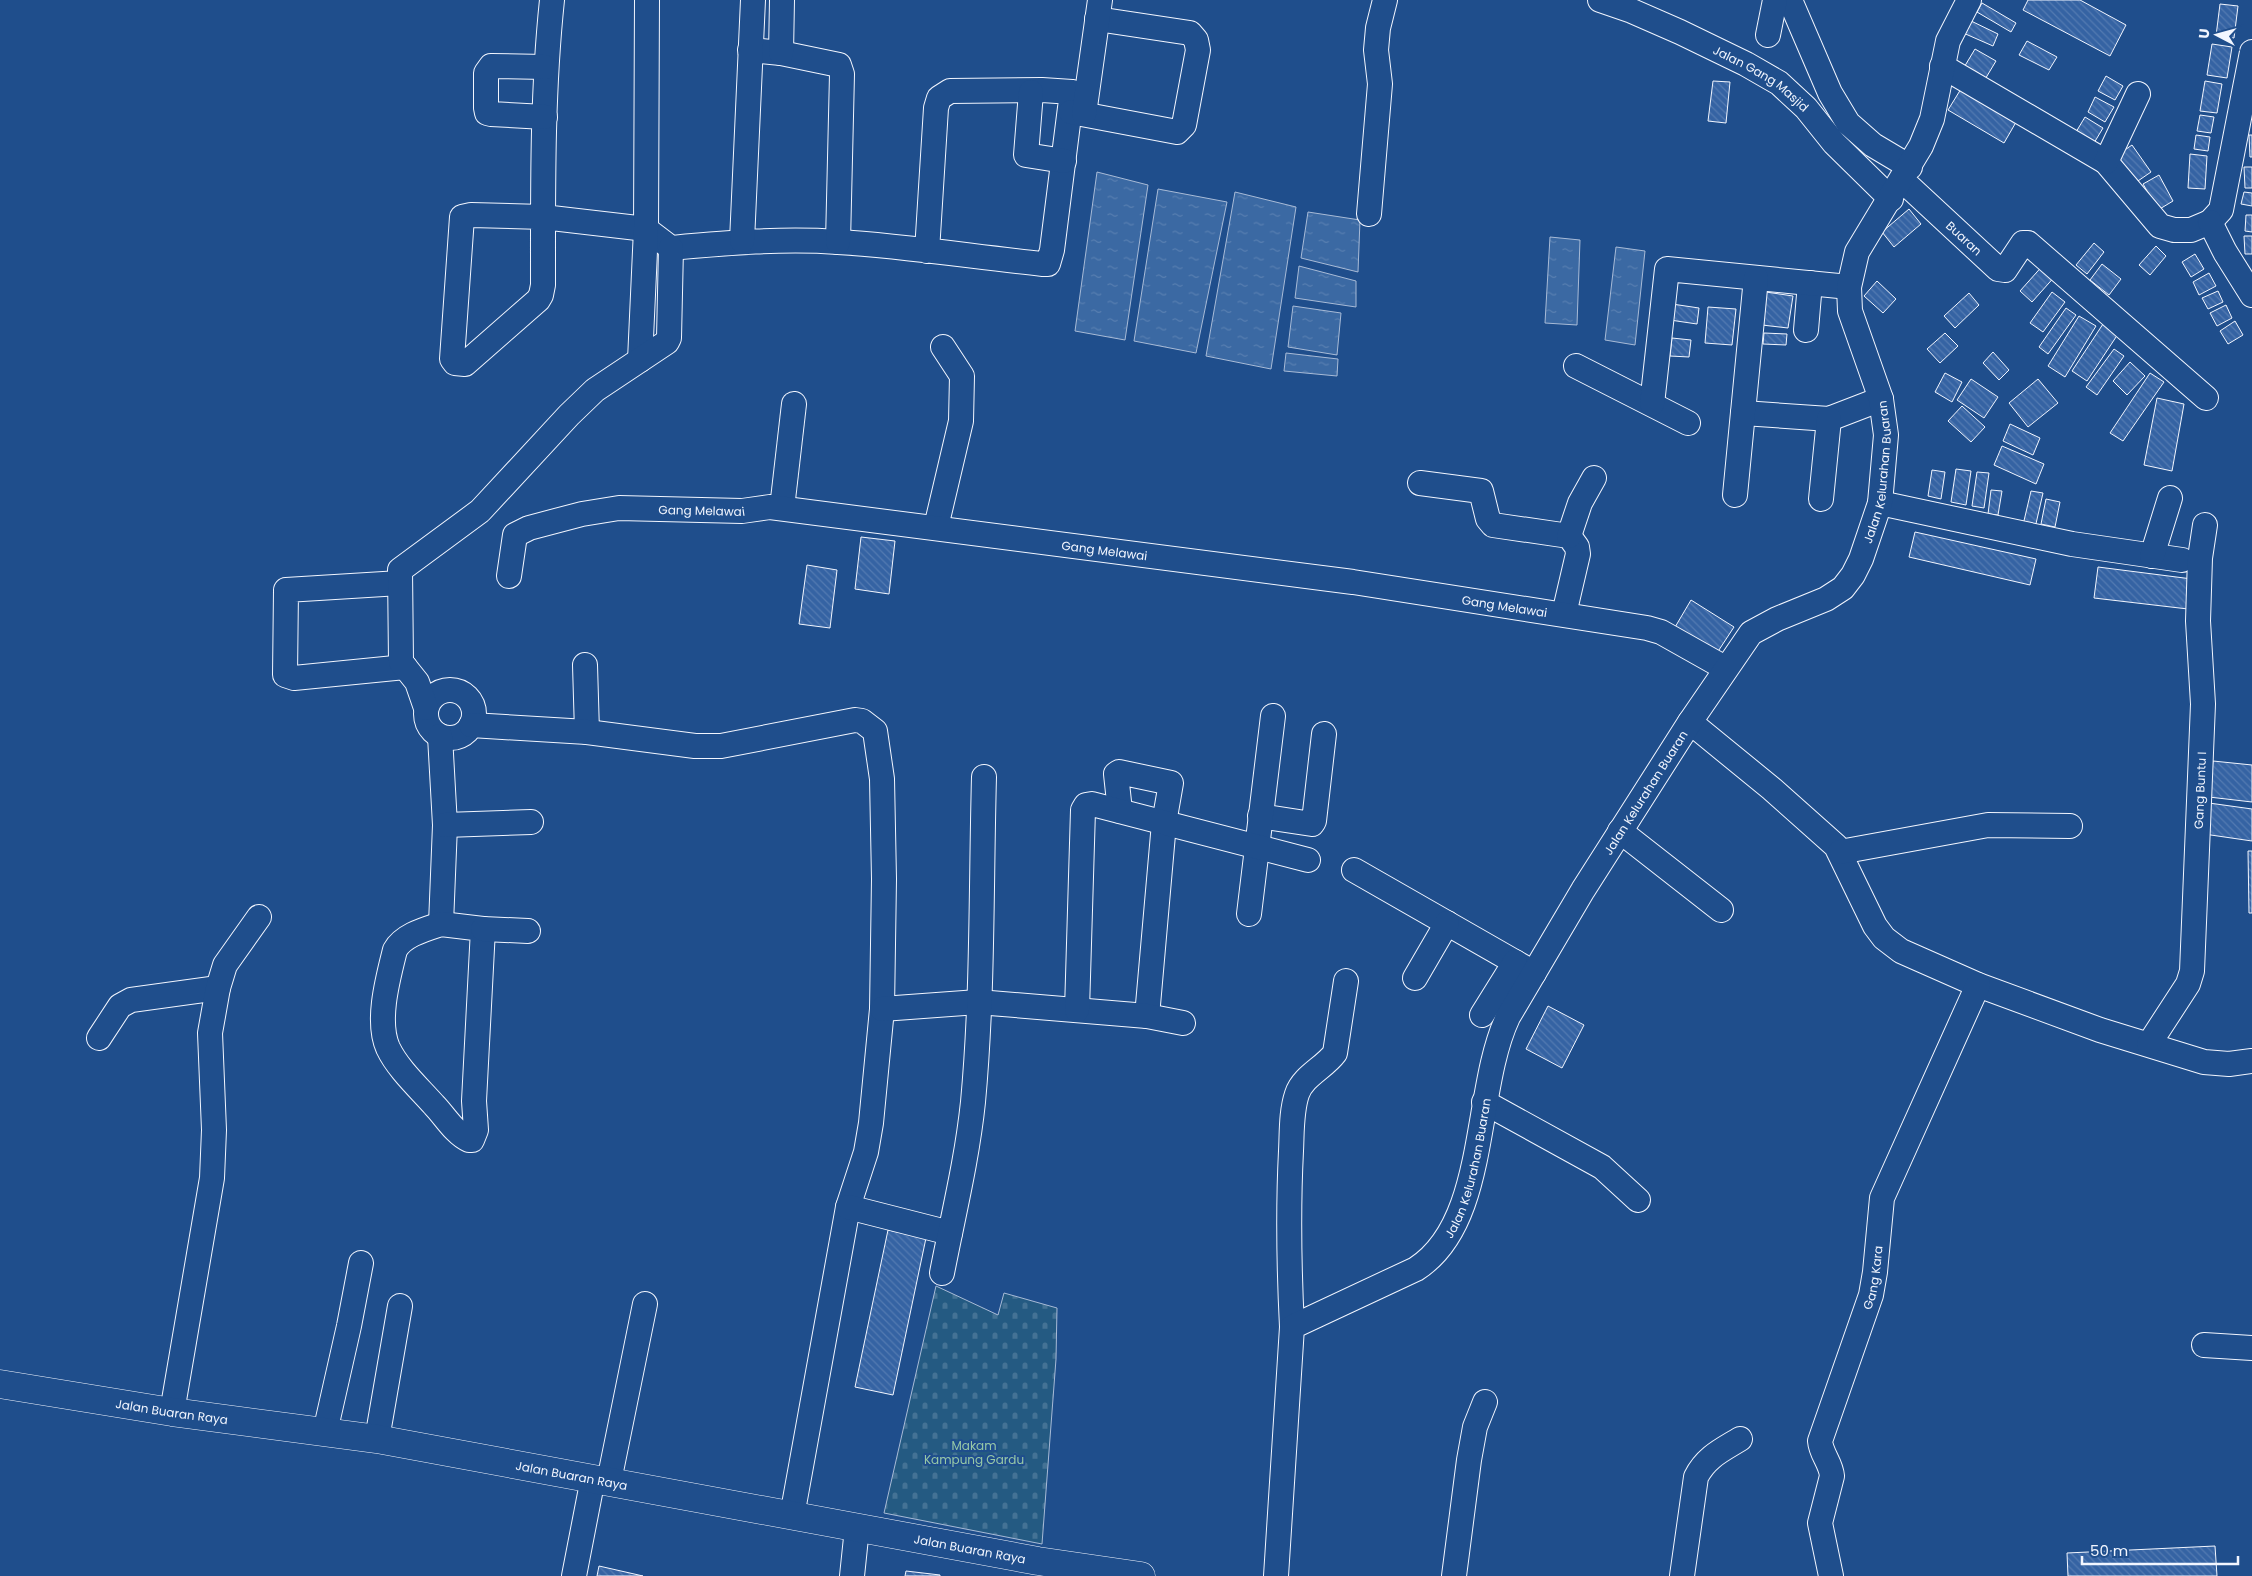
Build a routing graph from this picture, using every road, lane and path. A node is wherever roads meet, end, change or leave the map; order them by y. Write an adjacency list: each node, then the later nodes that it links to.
1 (552, 0): 16 (street)
2 (647, 0): 27 (street)
3 (753, 0): 12 (street)
4 (782, 0): 14 (street)
5 (1385, 0): 24 (street)
6 (1600, 0): 23 (street, Jalan Gang Masjid)
7 (1775, 0): 11 (street)
8 (1790, 0): 23 (street)
9 (1969, 0): 15 (street, Jalan Kelurahan Buaran)
10 (1098, 10): 19 (street); 19 (street)
11 (1768, 35)
12 (750, 50): 14 (street); 28 (street)
13 (2252, 52): 26 (street)
14 (781, 53): 29 (street)
15 (1942, 66): 22 (street); 23 (street, Jalan Kelurahan Buaran)
16 (545, 67): 20 (street); 20 (street)
17 (1031, 92): 19 (street); 21 (street); 31 (street)
18 (2138, 94): 22 (street)
19 (1077, 113): 21 (street)
20 (546, 117): 25 (street)
21 (1064, 161): 31 (street)
22 (2106, 162): 26 (street)
23 (1901, 182): 34 (street, Jalan Kelurahan Buaran); 41 (street, Buaran)
24 (1369, 214)
25 (543, 217): 25 (street); 27 (street)
26 (2210, 222): 35 (street)
27 (646, 229): 30 (street); 38 (street)
28 (742, 241): 29 (street); 30 (street)
29 (838, 242): 31 (street)
30 (671, 248): 38 (street)
31 (928, 251)
32 (1756, 278): 33 (street); 43 (street); 44 (street)
33 (1810, 283): 34 (street); 36 (street)
34 (1849, 287): 40 (street, Jalan Kelurahan Buaran)
35 (2252, 295)
36 (1806, 330)
37 (943, 347): 55 (street)
38 (640, 360): 60 (street)
39 (1576, 366): 43 (street)
40 (1880, 398): 45 (street); 52 (street, Jalan Kelurahan Buaran)
41 (2206, 398)
42 (794, 404): 53 (street)
43 (1652, 404): 46 (street)
44 (1743, 413): 45 (street); 49 (street)
45 (1829, 419): 51 (street)
46 (1688, 423)
47 (1594, 478): 56 (street)
48 (1420, 483): 56 (street)
49 (1736, 495)
50 (2170, 498): 57 (street)
51 (1821, 499)
52 (1880, 503): 57 (street); 64 (street, Jalan Kelurahan Buaran)
53 (782, 508): 55 (street, Gang Melawai); 59 (street, Gang Melawai)
54 (2205, 525): 103 (street, Gang Buntu I)
55 (936, 527): 61 (street, Gang Melawai)
56 (1569, 536): 61 (street)
57 (2152, 556): 58 (street)
58 (2182, 560)
59 (509, 576)
60 (400, 583): 63 (street); 63 (street)
61 (1564, 614): 64 (street, Gang Melawai)
62 (585, 665): 69 (street)
63 (405, 667): 65 (street)
64 (1725, 668): 67 (street, Jalan Kelurahan Buaran)
65 (426, 708): 68 (street); 71 (street)
66 (1273, 716): 74 (street)
67 (1690, 722): 79 (street, Jalan Kelurahan Buaran); 81 (street)
68 (471, 725): 69 (street); 71 (street)
69 (587, 732): 97 (street)
70 (1324, 734): 74 (street)
71 (440, 736): 77 (street)
72 (984, 776): 96 (street)
73 (1120, 811): 76 (street); 76 (street); 98 (street)
74 (1260, 816): 80 (street)
75 (531, 822): 77 (street)
76 (1164, 823): 80 (street); 100 (street)
77 (445, 825): 88 (street)
78 (2070, 826): 81 (street)
79 (1620, 831): 84 (street); 91 (street, Jalan Kelurahan Buaran)
80 (1256, 846): 82 (street); 85 (street)
81 (1840, 852): 94 (street)
82 (1308, 860)
83 (1354, 870): 87 (street)
84 (1721, 910)
85 (1249, 914)
86 (259, 917): 95 (street)
87 (1447, 923): 91 (street); 92 (street)
88 (441, 924): 89 (street); 105 (street)
89 (483, 929): 90 (street); 106 (street)
90 (528, 931)
91 (1524, 967): 99 (street); 107 (street, Jalan Kelurahan Buaran)
92 (1415, 978)
93 (1346, 981): 115 (street)
94 (1978, 985): 103 (street); 133 (street, Gang Kara)
95 (218, 988): 102 (street); 120 (street)
96 (978, 1002): 97 (street); 98 (street); 110 (street)
97 (882, 1009): 109 (street)
98 (1077, 1010): 100 (street)
99 (1482, 1015)
100 (1147, 1016): 101 (street)
101 (1183, 1023)
102 (99, 1038)
103 (2149, 1044): 104 (street)
104 (2252, 1061)
105 (429, 1099): 106 (street); 106 (street)
106 (474, 1101)
107 (1484, 1102): 108 (street); 115 (street, Jalan Kelurahan Buaran)
108 (1638, 1200)
109 (848, 1206): 110 (street); 125 (street)
110 (950, 1233): 112 (street)
111 (361, 1263): 121 (street)
112 (942, 1273)
113 (645, 1304): 124 (street)
114 (400, 1306): 122 (street)
115 (1292, 1327): 130 (street)
116 (2204, 1345): 117 (street)
117 (2252, 1348)
118 (0, 1384): 120 (main road, Jalan Buaran Raya)
119 (1485, 1402): 131 (street)
120 (172, 1412): 121 (main road, Jalan Buaran Raya)
121 (325, 1432): 122 (main road, Jalan Buaran Raya)
122 (377, 1438): 124 (main road, Jalan Buaran Raya)
123 (1740, 1440): 132 (street)
124 (601, 1480): 125 (main road, Jalan Buaran Raya); 127 (street)
125 (792, 1516): 126 (main road, Jalan Buaran Raya)
126 (857, 1528): 128 (street); 129 (main road, Jalan Buaran Raya)
127 (574, 1576)
128 (852, 1576)
129 (1141, 1576)
130 (1276, 1576)
131 (1454, 1576)
132 (1682, 1576)
133 (1831, 1576)

